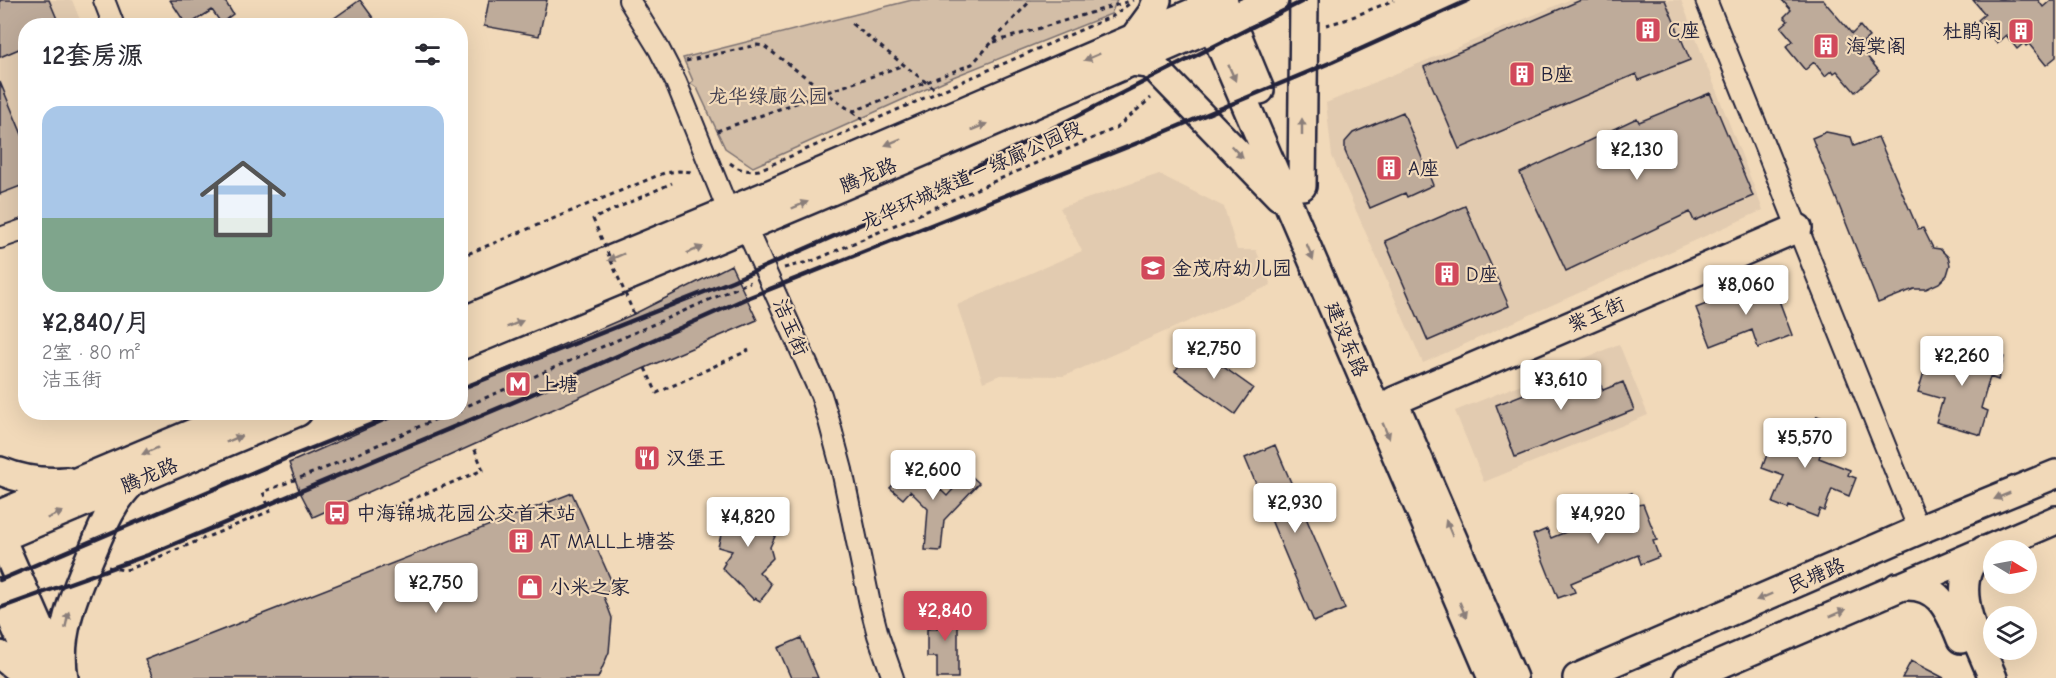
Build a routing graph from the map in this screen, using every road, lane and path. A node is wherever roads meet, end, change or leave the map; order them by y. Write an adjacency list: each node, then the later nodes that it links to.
1 (104, 0): 11 (street)
2 (629, 0): 29 (street, 洁玉街)
3 (1031, 0): 14 (path)
4 (1133, 0): 14 (path); 20 (path)
5 (1157, 0): 15 (main road)
6 (1274, 0): 10 (main road, 腾龙路)
7 (1304, 0): 28 (main road, one-way to 7)
8 (1395, 0): 13 (path)
9 (1706, 0): 30 (street)
10 (1215, 9): 15 (main road, 腾龙路); 28 (main road, 建设东路)
11 (111, 18)
12 (852, 24): 17 (path)
13 (1319, 24)
14 (993, 42): 18 (path)
15 (1132, 51): 28 (main road, one-way to 28); 29 (main road, 腾龙路)
16 (682, 62): 19 (path)
17 (904, 65): 18 (path); 19 (path)
18 (927, 82): 20 (path); 22 (path)
19 (824, 92): 22 (path); 24 (path)
20 (938, 92): 23 (path)
21 (1156, 93): 34 (path, 龙华环城绿道－绿廊公园段)
22 (850, 111): 23 (path)
23 (867, 123): 25 (path)
24 (713, 132)
25 (729, 162)
26 (695, 172): 33 (path)
27 (672, 183): 36 (path, bridge)
28 (1297, 197): 41 (main road, 建设东路); 66 (main road, 建设东路, one-way to 66)
29 (737, 219): 37 (main road, 腾龙路, one-way to 37); 38 (main road, 腾龙路, one-way to 29); 65 (street, 洁玉街)
30 (1798, 228): 41 (main road, 紫玉街); 53 (street)
31 (18, 232): 32 (street)
32 (0, 238)
33 (468, 254)
34 (778, 270)
35 (758, 278): 42 (path)
36 (634, 314)
37 (468, 319)
38 (468, 342)
39 (749, 350): 40 (path)
40 (645, 368)
41 (1394, 401): 67 (main road, 建设东路, one-way to 41)
42 (468, 405)
43 (224, 420): 49 (main road, 腾龙路, one-way to 49)
44 (273, 420): 50 (main road, 腾龙路, one-way to 44)
45 (434, 420): 58 (path)
46 (473, 445): 51 (path)
47 (0, 471): 49 (main road)
48 (2056, 474): 53 (main road, 民塘路, one-way to 53)
49 (82, 479): 54 (main road, 腾龙路)
50 (135, 481): 54 (main road, 腾龙路, one-way to 50); 64 (main road, one-way to 50)
51 (382, 511)
52 (2056, 520): 55 (main road)
53 (1919, 530): 68 (main road, 民塘路, one-way to 68)
54 (0, 532): 64 (main road)
55 (2008, 540)
56 (1983, 550): 59 (main road)
57 (1983, 551): 71 (main road)
58 (104, 566)
59 (1897, 587): 69 (main road, one-way to 59); 70 (main road)
60 (0, 592): 63 (main road)
61 (0, 655): 62 (main road)
62 (29, 678)
63 (38, 678)
64 (63, 678)
65 (893, 678)
66 (1492, 678)
67 (1513, 678)
68 (1577, 678)
69 (1688, 678)
70 (1977, 678)
71 (1993, 678)

